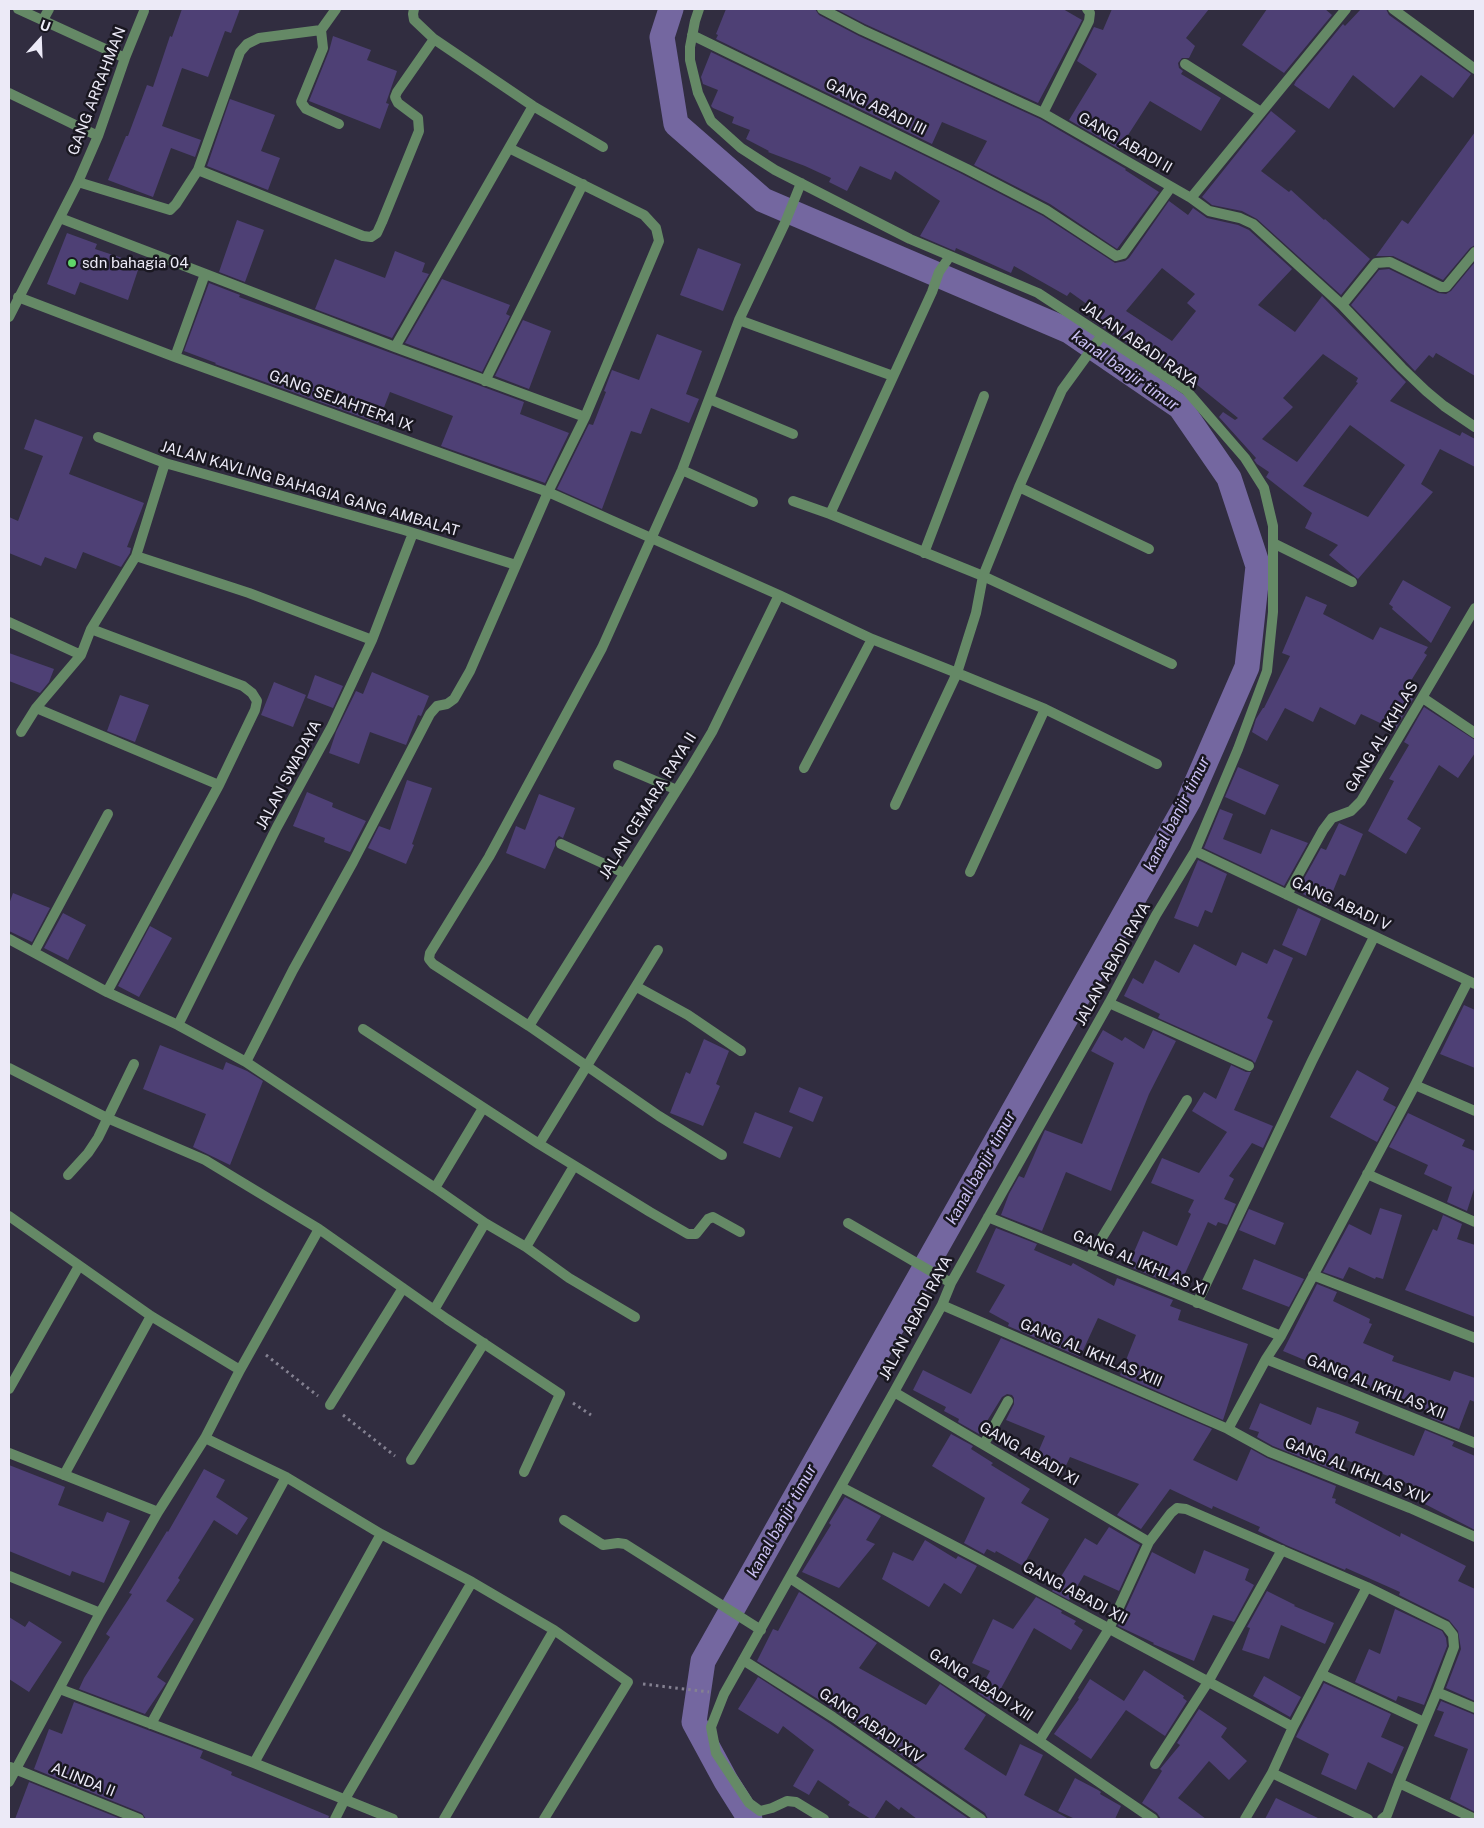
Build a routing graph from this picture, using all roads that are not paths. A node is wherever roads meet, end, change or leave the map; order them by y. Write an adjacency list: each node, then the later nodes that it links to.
1 (18, 9): 11 (street)
2 (49, 9): 11 (street)
3 (336, 9): 12 (street)
4 (414, 9): 14 (street)
5 (699, 9): 13 (street, JALAN ABADI RAYA)
6 (822, 9): 21 (street, GANG ABADI II)
7 (1087, 9): 21 (street)
8 (1346, 9): 20 (street)
9 (1394, 9): 17 (street)
10 (144, 11): 15 (street, GANG ARRAHMAN)
11 (43, 20): 15 (street)
12 (321, 30): 22 (street); 26 (street)
13 (692, 35): 28 (street, JALAN ABADI RAYA); 30 (street, GANG ABADI III)
14 (434, 39): 19 (street); 26 (street)
15 (125, 58): 23 (street, GANG ARRAHMAN)
16 (1185, 64): 20 (street)
17 (1475, 69)
18 (9, 93): 23 (street)
19 (533, 106): 24 (street); 25 (street)
20 (1261, 112): 31 (street)
21 (1043, 113): 30 (street, GANG ABADI II)
22 (339, 124)
23 (98, 136): 27 (street, GANG ARRAHMAN)
24 (603, 147)
25 (509, 148): 29 (street); 41 (street)
26 (198, 170): 27 (street)
27 (78, 182): 32 (street, GANG ARRAHMAN)
28 (801, 183): 34 (street, JALAN ABADI RAYA); 39 (street)
29 (583, 184): 44 (street); 47 (street)
30 (1171, 187): 31 (street, GANG ABADI II)
31 (1191, 198): 37 (street, GANG ABADI II)
32 (60, 218): 35 (street); 36 (street, GANG ARRAHMAN)
33 (1475, 252): 37 (street)
34 (950, 256): 40 (street, JALAN ABADI RAYA); 43 (street)
35 (205, 274): 41 (street); 42 (street)
36 (18, 297): 38 (street, GANG ARRAHMAN); 42 (street, GANG SEJAHTERA IX)
37 (1342, 305): 48 (street, GANG ABADI II)
38 (9, 317)
39 (739, 320): 43 (street); 46 (street)
40 (1102, 335): 53 (street); 60 (street, JALAN ABADI RAYA)
41 (395, 347): 44 (street)
42 (175, 357): 54 (street, GANG SEJAHTERA IX)
43 (893, 376): 57 (street)
44 (485, 381): 47 (street)
45 (984, 396): 62 (street)
46 (709, 399): 49 (street); 52 (street)
47 (585, 417): 54 (street)
48 (1475, 427)
49 (793, 434)
50 (98, 437): 51 (street, JALAN KAVLING BAHAGIA GANG AMBALAT)
51 (165, 464): 58 (street, JALAN KAVLING BAHAGIA GANG AMBALAT); 63 (street)
52 (682, 470): 56 (street); 59 (street)
53 (1019, 487): 61 (street); 65 (street)
54 (548, 492): 59 (street, GANG SEJAHTERA IX); 64 (street)
55 (793, 501): 57 (street)
56 (753, 502)
57 (830, 514): 62 (street)
58 (413, 533): 64 (street, JALAN KAVLING BAHAGIA GANG AMBALAT); 73 (street, JALAN SWADAYA)
59 (652, 539): 67 (street, GANG SEJAHTERA IX); 103 (street)
60 (1273, 543): 66 (street); 90 (street, JALAN ABADI RAYA)
61 (1149, 550)
62 (924, 553): 65 (street)
63 (136, 556): 71 (street); 73 (street)
64 (516, 565): 106 (street)
65 (983, 576): 75 (street); 76 (street)
66 (1352, 582)
67 (779, 595): 72 (street, GANG SEJAHTERA IX); 86 (street, JALAN CEMARA RAYA II)
68 (1475, 608): 69 (street, GANG AL IKHLAS)
69 (1473, 620): 77 (street, GANG AL IKHLAS)
70 (9, 622): 74 (street)
71 (92, 630): 74 (street); 85 (street)
72 (872, 639): 76 (street, GANG SEJAHTERA IX); 84 (street)
73 (372, 640): 102 (street, JALAN SWADAYA)
74 (81, 655): 78 (street)
75 (1172, 664)
76 (957, 672): 79 (street, GANG SEJAHTERA IX); 87 (street)
77 (1423, 698): 81 (street); 93 (street, GANG AL IKHLAS)
78 (36, 708): 80 (street); 85 (street)
79 (1045, 709): 82 (street, GANG SEJAHTERA IX); 91 (street)
80 (21, 732)
81 (1475, 734)
82 (1157, 764)
83 (618, 765): 86 (street)
84 (804, 768)
85 (219, 785): 100 (street)
86 (677, 790): 92 (street, JALAN CEMARA RAYA II)
87 (895, 805)
88 (108, 814): 97 (street)
89 (561, 844): 92 (street)
90 (1195, 851): 93 (street, GANG ABADI V); 101 (street, JALAN ABADI RAYA)
91 (970, 872)
92 (624, 873): 103 (street, JALAN CEMARA RAYA II)
93 (1287, 895): 94 (street, GANG ABADI V)
94 (1374, 937): 98 (street, GANG ABADI V); 135 (street)
95 (9, 939): 97 (street)
96 (658, 950): 99 (street)
97 (34, 952): 100 (street)
98 (1471, 982): 111 (street)
99 (637, 986): 105 (street); 108 (street)
100 (108, 992): 102 (street)
101 (1109, 1004): 109 (street); 123 (street, JALAN ABADI RAYA)
102 (178, 1025): 106 (street)
103 (529, 1026): 108 (street)
104 (363, 1029): 113 (street)
105 (741, 1051)
106 (246, 1062): 121 (street)
107 (134, 1064): 115 (street)
108 (586, 1066): 116 (street); 117 (street)
109 (1249, 1066)
110 (9, 1068): 115 (street)
111 (1415, 1085): 114 (street); 119 (street)
112 (1187, 1100): 130 (street)
113 (483, 1108): 116 (street); 121 (street)
114 (1475, 1111)
115 (107, 1118): 120 (street); 127 (street)
116 (539, 1144): 118 (street)
117 (722, 1155)
118 (574, 1166): 128 (street); 129 (street)
119 (1367, 1174): 124 (street); 132 (street)
120 (68, 1175)
121 (435, 1188): 125 (street)
122 (9, 1216): 131 (street)
123 (988, 1218): 130 (street, GANG AL IKHLAS XI); 133 (street, JALAN ABADI RAYA)
124 (1475, 1222)
125 (485, 1223): 129 (street); 137 (street)
126 (848, 1223): 133 (street)
127 (319, 1229): 134 (street); 144 (street)
128 (740, 1232)
129 (526, 1247): 139 (street)
130 (1090, 1257): 135 (street, GANG AL IKHLAS XI)
131 (78, 1266): 138 (street); 145 (street)
132 (1313, 1275): 140 (street); 141 (street)
133 (951, 1283): 136 (street, JALAN ABADI RAYA)
134 (403, 1288): 137 (street); 148 (street)
135 (1197, 1303): 140 (street, GANG AL IKHLAS XI)
136 (942, 1305): 146 (street, JALAN ABADI RAYA); 149 (street, GANG AL IKHLAS XIII)
137 (434, 1310): 142 (street)
138 (152, 1316): 144 (street); 156 (street)
139 (635, 1316)
140 (1281, 1336): 143 (street)
141 (1475, 1338)
142 (484, 1343): 154 (street); 155 (street)
143 (1266, 1359): 149 (street); 151 (street, GANG AL IKHLAS XII)
144 (240, 1370): 150 (street)
145 (9, 1389)
146 (894, 1392): 152 (street, GANG ABADI XI); 158 (street, JALAN ABADI RAYA)
147 (1008, 1401): 152 (street)
148 (330, 1405)
149 (1228, 1429): 162 (street, GANG AL IKHLAS XIV)
150 (206, 1438): 157 (street); 159 (street)
151 (1475, 1443)
152 (984, 1444): 163 (street, GANG ABADI XI)
153 (9, 1453): 156 (street)
154 (411, 1460)
155 (524, 1472)
156 (64, 1475): 159 (street)
157 (286, 1477): 161 (street); 180 (street)
158 (841, 1487): 166 (street, JALAN ABADI RAYA); 170 (street, GANG ABADI XII)
159 (158, 1512): 169 (street)
160 (564, 1520): 172 (street)
161 (381, 1534): 167 (street); 183 (street)
162 (1475, 1537)
163 (1149, 1542): 164 (street); 170 (street)
164 (1282, 1550): 168 (street); 175 (street)
165 (9, 1576): 169 (street)
166 (790, 1578): 172 (street, JALAN ABADI RAYA); 182 (street, GANG ABADI XIII)
167 (472, 1582): 171 (street); 189 (street)
168 (1367, 1587): 174 (street); 177 (street)
169 (100, 1613): 176 (street)
170 (1109, 1629): 175 (street, GANG ABADI XII); 182 (street)
171 (554, 1630): 193 (street); 194 (street)
172 (761, 1630): 173 (street, JALAN ABADI RAYA)
173 (744, 1660): 195 (street, JALAN ABADI RAYA); 196 (street, GANG ABADI XIV)
174 (1321, 1674): 179 (street); 181 (street)
175 (1208, 1682): 181 (street, GANG ABADI XII); 184 (street)
176 (60, 1689): 180 (street); 185 (street)
177 (1437, 1692): 178 (street); 179 (street)
178 (1475, 1708)
179 (1424, 1722): 188 (street)
180 (151, 1724): 183 (street)
181 (1293, 1727): 186 (street)
182 (1039, 1741): 197 (street, GANG ABADI XIII)
183 (254, 1763): 189 (street)
184 (1155, 1764)
185 (12, 1768): 187 (street); 190 (street, ALINDA II)
186 (1272, 1773): 198 (street); 199 (street)
187 (9, 1782)
188 (1399, 1782): 200 (street); 201 (street)
189 (345, 1799): 191 (street); 192 (street)
190 (139, 1819)
191 (335, 1819)
192 (392, 1819)
193 (444, 1819)
194 (544, 1819)
195 (824, 1819)
196 (981, 1819)
197 (1152, 1819)
198 (1244, 1819)
199 (1368, 1819)
200 (1382, 1819)
201 (1475, 1819)

